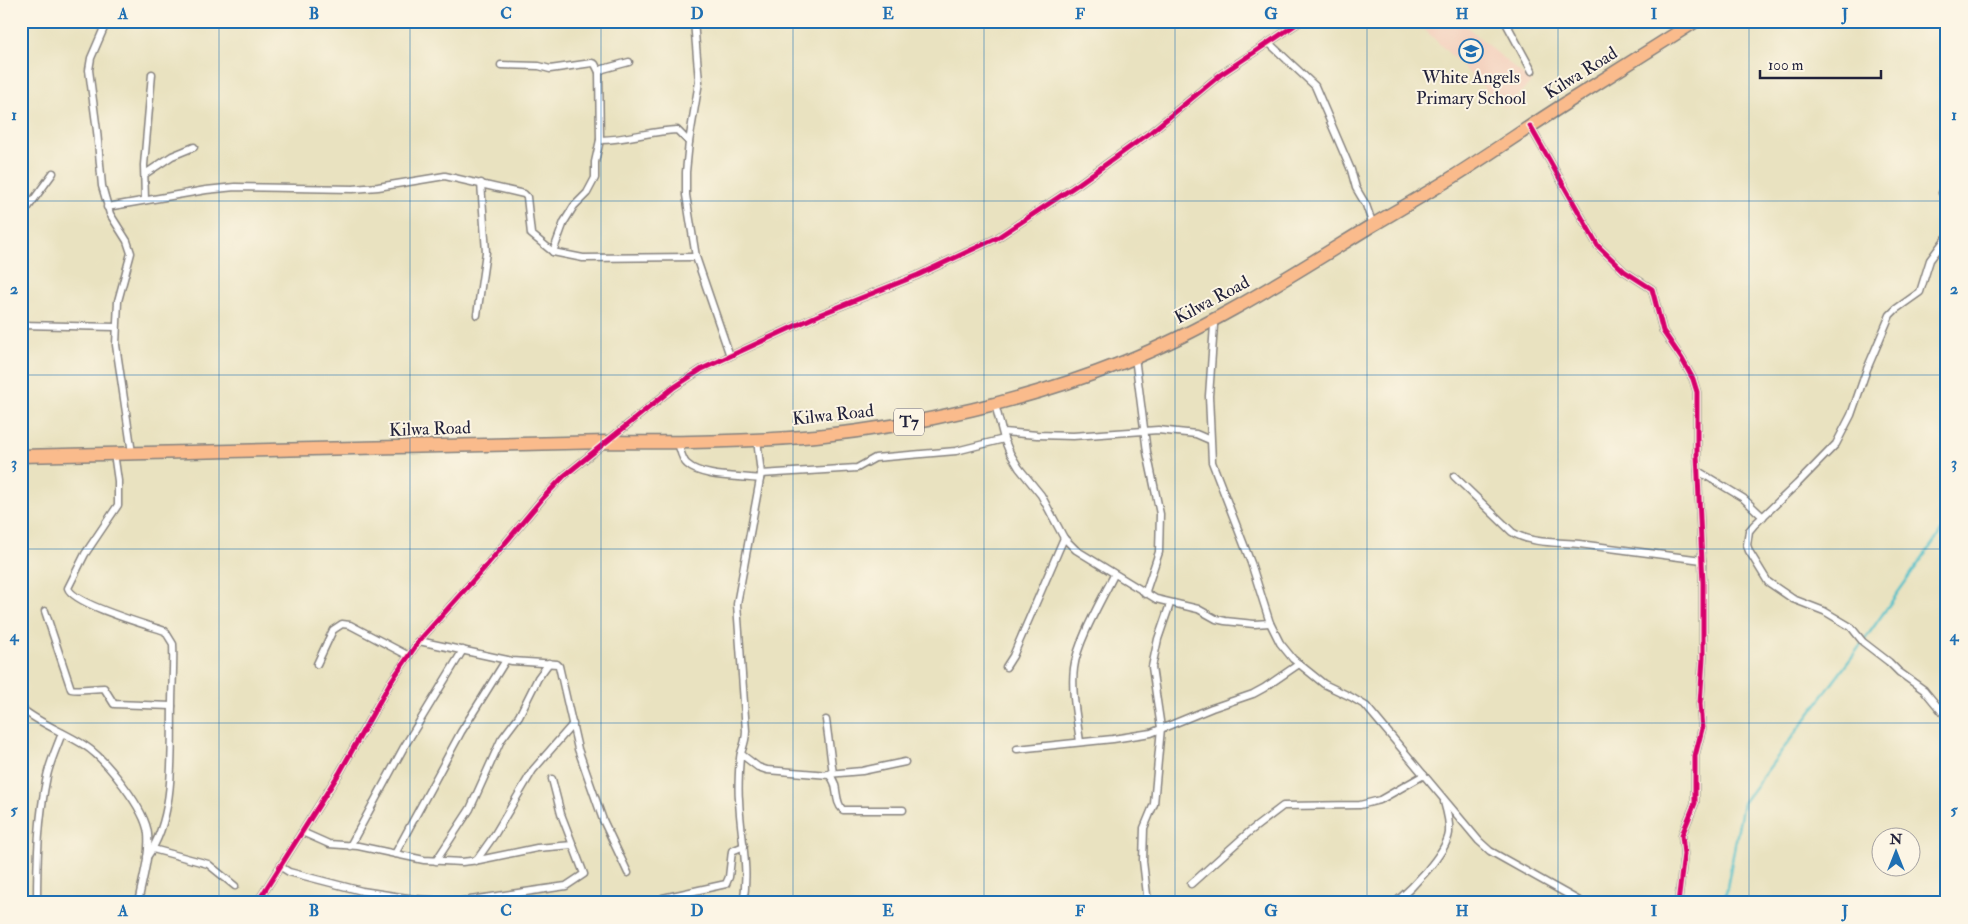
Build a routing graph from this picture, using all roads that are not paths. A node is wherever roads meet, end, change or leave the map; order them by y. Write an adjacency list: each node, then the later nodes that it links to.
1 (107, 21): 22 (street)
2 (694, 21): 14 (street)
3 (1301, 21): 6 (street)
4 (1505, 21): 9 (street)
5 (1696, 21): 12 (highway, Kilwa Road / T7)
6 (1269, 43): 24 (street); 32 (street)
7 (629, 62): 10 (street)
8 (500, 65): 10 (street)
9 (1532, 71)
10 (599, 72): 13 (street)
11 (152, 74): 17 (street)
12 (1530, 126): 24 (highway, Kilwa Road / T7); 44 (street)
13 (600, 140): 14 (street); 26 (street)
14 (689, 142): 27 (street)
15 (194, 148): 17 (street)
16 (53, 173): 23 (street)
17 (145, 174): 21 (street)
18 (481, 183): 21 (street); 26 (street); 28 (street)
19 (1947, 184): 20 (street)
20 (1942, 194)
21 (145, 200): 22 (street)
22 (107, 207): 31 (street)
23 (21, 217)
24 (1373, 225): 29 (highway, Kilwa Road / T7)
25 (1947, 237): 47 (street)
26 (553, 252): 27 (street)
27 (696, 258): 32 (street)
28 (476, 315)
29 (1212, 321): 33 (highway, Kilwa Road / T7); 38 (street)
30 (21, 325): 31 (street)
31 (116, 327): 42 (street)
32 (730, 356): 39 (street)
33 (1135, 357): 34 (highway, Kilwa Road / T7); 35 (street)
34 (995, 404): 36 (street); 37 (highway, Kilwa Road / T7)
35 (1143, 431): 36 (street); 38 (street); 51 (street)
36 (1003, 436): 45 (street); 48 (street)
37 (757, 439): 40 (highway, Kilwa Road / T7); 45 (street)
38 (1210, 440): 54 (street)
39 (606, 442): 40 (highway, Kilwa Road / T7); 42 (highway, Kilwa Road / T7); 55 (street)
40 (678, 442): 45 (street)
41 (114, 453): 42 (highway, Kilwa Road / T7); 43 (highway, Kilwa Road / T7); 63 (street)
42 (132, 453)
43 (21, 456)
44 (1698, 471): 47 (street); 49 (street)
45 (760, 476): 72 (street)
46 (1454, 476): 49 (street)
47 (1763, 517): 65 (street)
48 (1064, 538): 50 (street); 62 (street)
49 (1702, 560): 100 (street)
50 (1114, 575): 51 (street); 70 (street)
51 (1145, 594): 52 (street)
52 (1170, 604): 54 (street); 68 (street)
53 (45, 611): 63 (street)
54 (1270, 624): 61 (street)
55 (419, 641): 56 (street); 57 (street)
56 (463, 650): 58 (street); 81 (street)
57 (409, 656): 60 (street); 79 (street)
58 (506, 660): 59 (street); 84 (street)
59 (549, 663): 67 (street); 86 (street)
60 (317, 664)
61 (1299, 664): 68 (street); 75 (street)
62 (1006, 667)
63 (172, 706): 83 (street)
64 (21, 708): 69 (street)
65 (1947, 718)
66 (826, 720): 74 (street)
67 (573, 724): 87 (street); 89 (street)
68 (1161, 728): 70 (street); 97 (street)
69 (62, 732): 85 (street); 92 (street)
70 (1080, 742): 71 (street)
71 (1016, 749)
72 (741, 754): 74 (street); 82 (street)
73 (905, 762): 74 (street)
74 (830, 774): 78 (street)
75 (1424, 775): 77 (street); 90 (street)
76 (552, 779): 80 (street)
77 (1443, 798): 98 (street); 99 (street)
78 (903, 810)
79 (302, 832): 81 (street); 88 (street)
80 (573, 845): 87 (street); 88 (street)
81 (350, 846): 84 (street)
82 (744, 846): 95 (street); 96 (street)
83 (153, 849): 85 (street); 91 (street)
84 (395, 854): 86 (street)
85 (147, 857): 93 (street)
86 (436, 860): 87 (street)
87 (476, 860)
88 (280, 867): 94 (street)
89 (628, 873)
90 (1191, 884)
91 (235, 886)
92 (37, 903)
93 (138, 903)
94 (257, 903)
95 (658, 903)
96 (743, 903)
97 (1148, 903)
98 (1394, 903)
99 (1583, 903)
100 (1678, 903)

